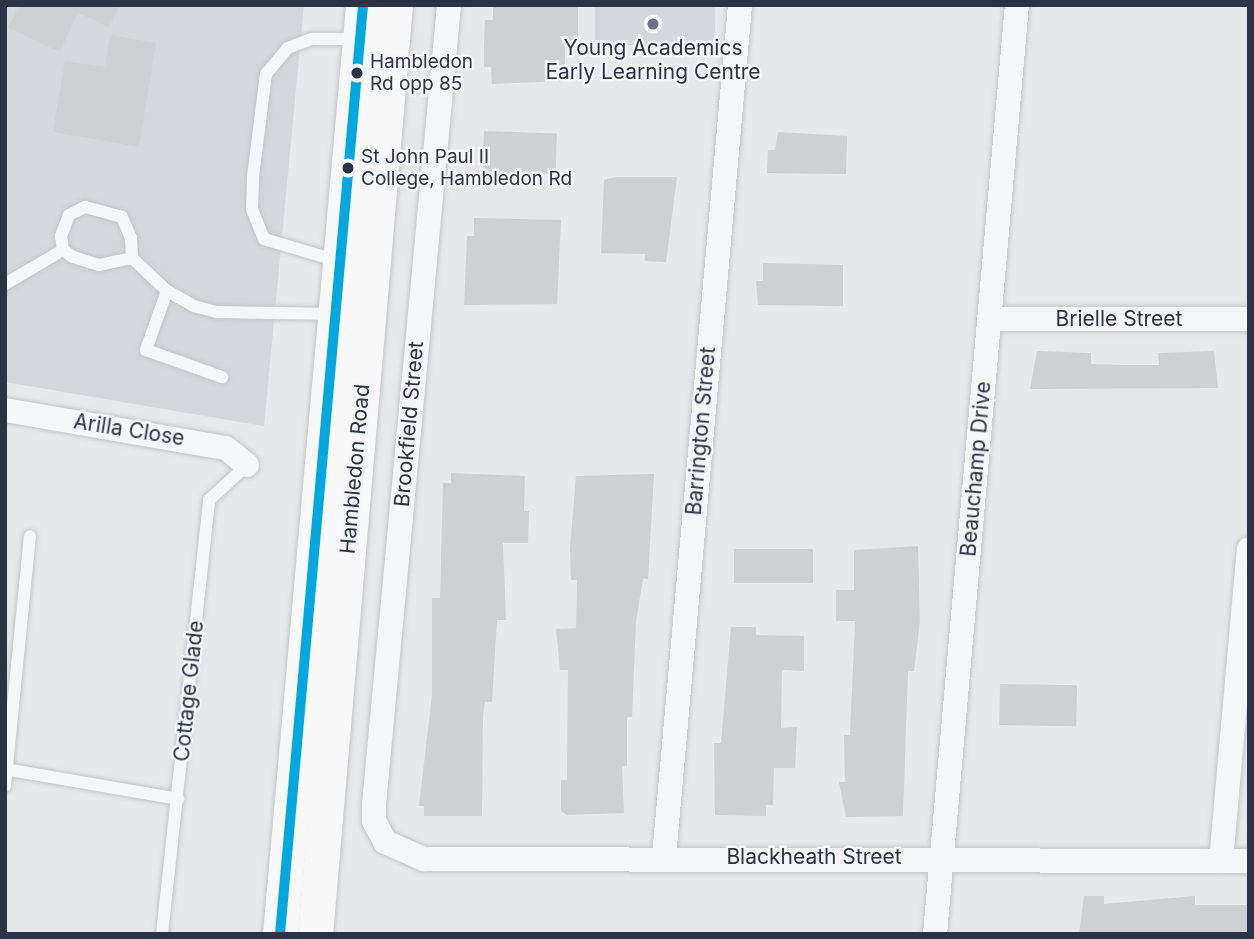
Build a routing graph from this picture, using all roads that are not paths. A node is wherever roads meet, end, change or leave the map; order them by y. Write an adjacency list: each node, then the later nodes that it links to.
1 (363, 5): 6 (main road, Hambledon Road)
2 (395, 5): 6 (main road, Hambledon Road)
3 (449, 5): 23 (street, Brookfield Street)
4 (740, 5): 24 (street, Barrington Street)
5 (1017, 5): 13 (street, Beauchamp Drive)
6 (376, 43): 9 (main road, Hambledon Road); 9 (lane)
7 (63, 250): 8 (lane); 8 (lane); 10 (lane)
8 (132, 258): 11 (lane)
9 (355, 271): 12 (main road, Hambledon Road); 30 (main road, Hambledon Road)
10 (5, 284)
11 (167, 291): 12 (lane); 15 (lane)
12 (335, 314): 29 (main road, Hambledon Road)
13 (989, 319): 14 (street, Brielle Street); 25 (street, Beauchamp Drive)
14 (1249, 319)
15 (222, 377)
16 (5, 410): 17 (street, Arilla Close)
17 (247, 465): 22 (lane, Cottage Glade)
18 (30, 536): 20 (lane)
19 (1249, 548): 26 (street)
20 (6, 769): 21 (lane); 22 (lane)
21 (5, 786)
22 (178, 799): 28 (lane, Cottage Glade)
23 (384, 842): 24 (street, Blackheath Street)
24 (664, 857): 25 (street, Blackheath Street)
25 (942, 858): 26 (street, Blackheath Street); 31 (street, Beauchamp Drive)
26 (1221, 861): 27 (street, Blackheath Street)
27 (1249, 861)
28 (162, 934)
29 (280, 934)
30 (315, 934)
31 (934, 934)

